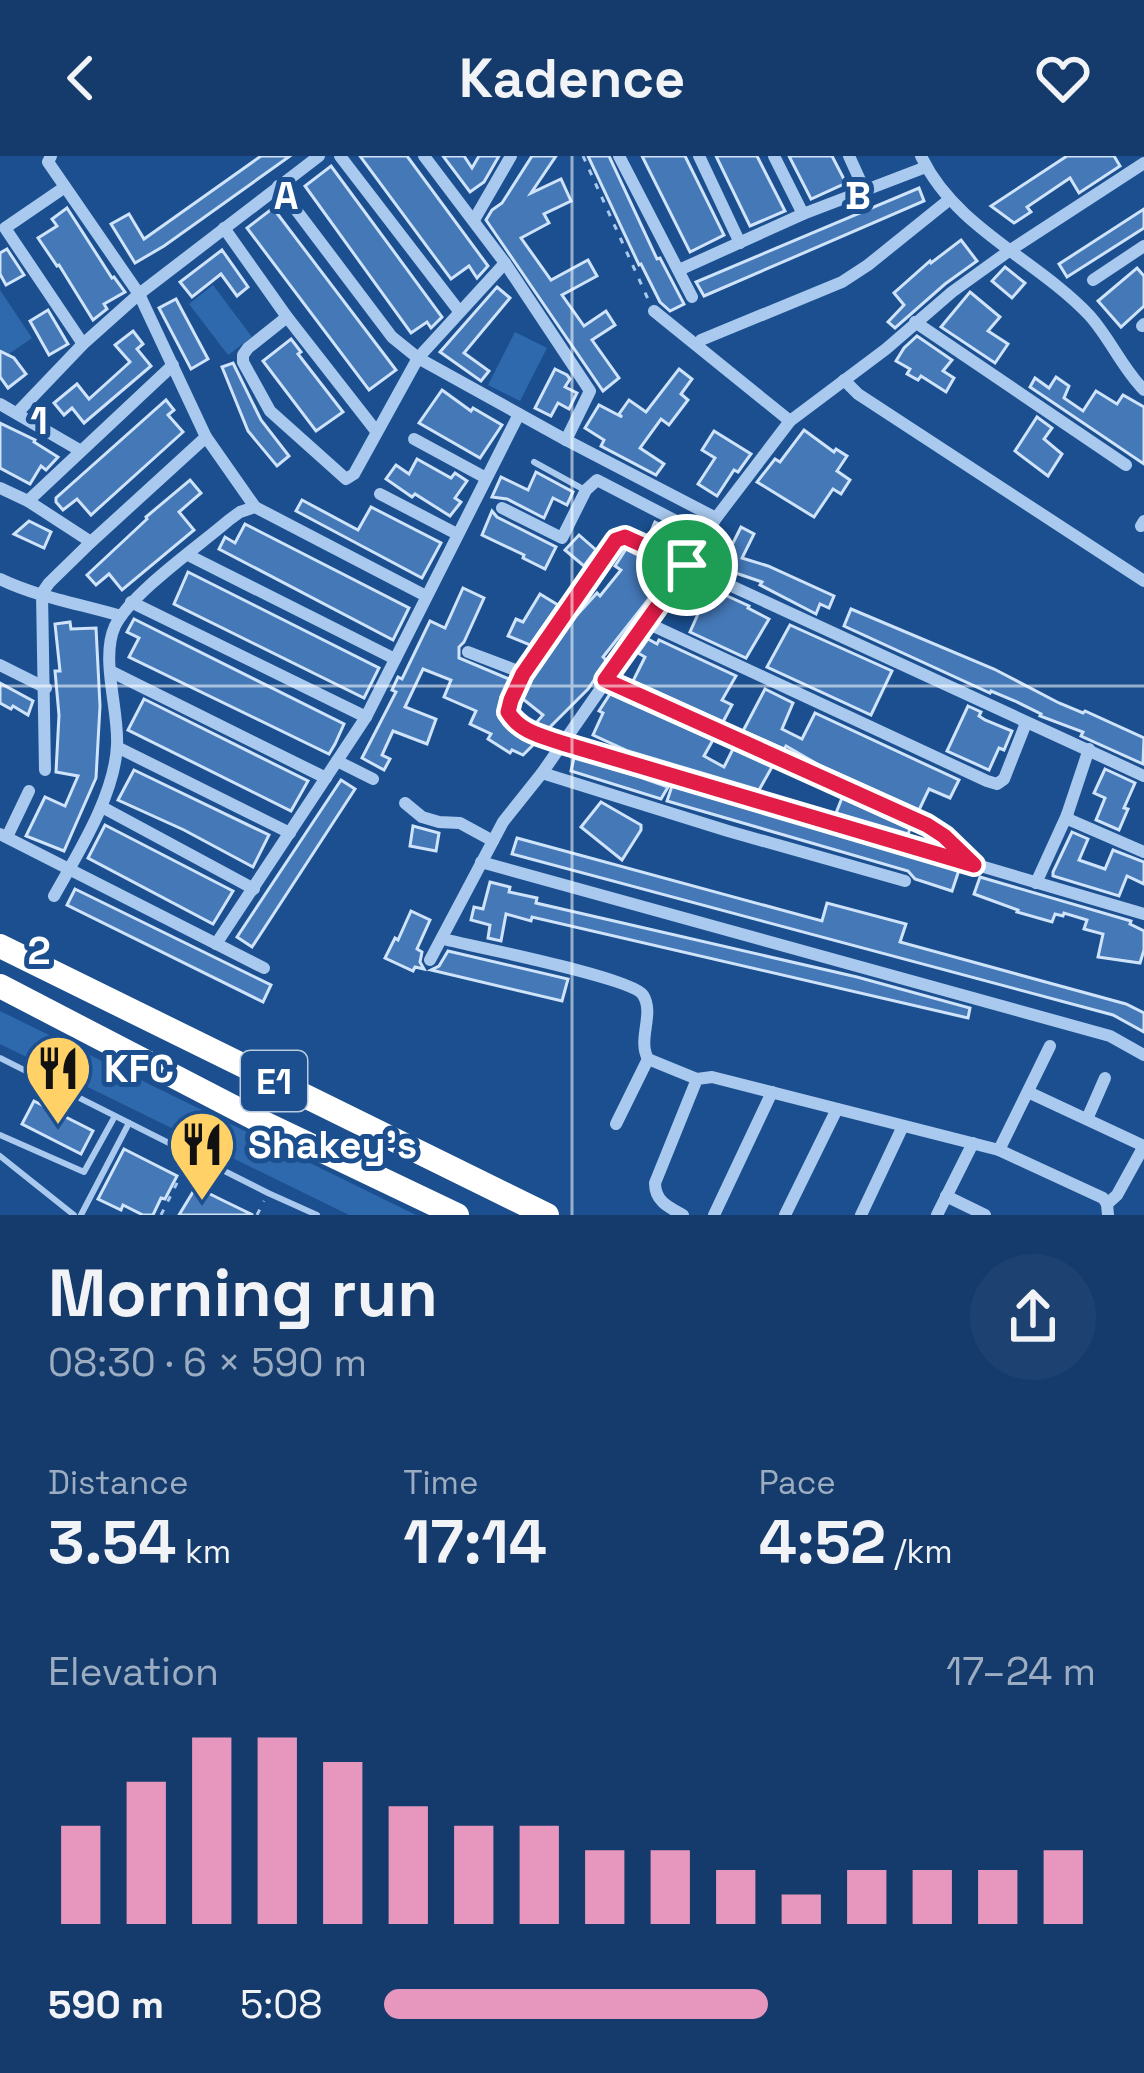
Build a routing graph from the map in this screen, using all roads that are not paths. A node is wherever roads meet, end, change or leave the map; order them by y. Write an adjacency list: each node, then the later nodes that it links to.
1 (319, 156): 12 (street)
2 (340, 156): 28 (street)
3 (424, 156): 17 (street)
4 (511, 156): 17 (street)
5 (619, 156): 24 (street)
6 (699, 156): 19 (street)
7 (775, 156): 16 (street)
8 (849, 156): 14 (street)
9 (50, 159): 13 (street)
10 (923, 161): 14 (street); 15 (street)
11 (1142, 167): 20 (street)
12 (278, 186): 18 (street); 34 (street)
13 (65, 187): 26 (street); 33 (street)
14 (863, 189): 16 (street)
15 (950, 199): 20 (street); 32 (street)
16 (803, 214): 19 (street)
17 (473, 220): 22 (street)
18 (224, 228): 26 (street); 30 (street)
19 (740, 243): 24 (street)
20 (1009, 250): 31 (street); 37 (street)
21 (1138, 250): 23 (street); 25 (street)
22 (505, 263): 28 (street); 45 (street)
23 (1144, 266)
24 (679, 270): 27 (street)
25 (1093, 280)
26 (139, 294): 33 (street); 35 (street)
27 (692, 297)
28 (459, 311): 34 (street)
29 (654, 311): 41 (street)
30 (287, 317): 42 (street); 42 (street)
31 (915, 322): 36 (street); 48 (street)
32 (700, 340)
33 (83, 344): 39 (street)
34 (418, 358): 40 (street); 42 (street)
35 (173, 365): 43 (street); 46 (street)
36 (844, 380): 41 (street); 63 (street)
37 (1144, 390)
38 (0, 404): 39 (street)
39 (16, 413): 46 (street)
40 (518, 414): 45 (street); 49 (street)
41 (790, 421): 56 (street)
42 (376, 431)
43 (206, 437): 54 (street); 59 (street)
44 (414, 439): 49 (street)
45 (566, 440): 56 (street)
46 (81, 451): 53 (street)
47 (534, 462): 51 (lane)
48 (1126, 465)
49 (486, 478): 57 (street)
50 (0, 488): 53 (street)
51 (586, 490): 55 (street); 58 (street)
52 (380, 494): 57 (street)
53 (28, 501): 59 (street)
54 (255, 507): 60 (street); 65 (street)
55 (502, 508)
56 (716, 518): 58 (street)
57 (457, 534): 65 (street)
58 (704, 536): 61 (street)
59 (91, 542): 64 (street)
60 (188, 555): 66 (street); 70 (street)
61 (687, 565): 68 (street); 73 (street); 77 (street)
62 (0, 579): 64 (street)
63 (1144, 581)
64 (42, 593): 67 (street); 75 (street)
65 (426, 596): 70 (street)
66 (131, 602): 67 (street); 76 (street)
67 (121, 616): 72 (street)
68 (645, 622): 74 (street); 77 (street)
69 (468, 652): 73 (street)
70 (395, 659): 76 (street)
71 (0, 665): 75 (street)
72 (110, 670): 79 (street); 85 (street)
73 (523, 674): 78 (street)
74 (605, 680): 78 (street); 96 (street)
75 (46, 688): 82 (street)
76 (366, 717): 81 (street)
77 (1026, 723): 80 (street)
78 (562, 743): 83 (street); 96 (street)
79 (118, 747): 89 (street); 91 (street)
80 (1089, 749): 84 (street); 90 (street)
81 (337, 761): 85 (street); 86 (street)
82 (45, 770)
83 (542, 772): 93 (street); 98 (street)
84 (1144, 776)
85 (326, 778): 91 (street)
86 (373, 779)
87 (29, 791): 92 (street)
88 (405, 803): 93 (street)
89 (102, 807): 97 (street); 100 (street)
90 (1067, 815): 94 (street); 99 (street)
91 (290, 833): 100 (street)
92 (3, 836): 97 (street)
93 (493, 841): 95 (street)
94 (1144, 852)
95 (481, 862): 103 (street); 110 (street)
96 (974, 865): 99 (street)
97 (69, 869): 101 (street); 104 (street)
98 (905, 880)
99 (1036, 883): 102 (street)
100 (254, 889): 104 (street)
101 (54, 896)
102 (1144, 914)
103 (443, 939): 106 (street); 112 (street)
104 (216, 944): 107 (street)
105 (0, 946): 133 (highway, E1)
106 (430, 960)
107 (264, 968)
108 (0, 986): 132 (highway, E1)
109 (1050, 1046): 116 (street)
110 (1144, 1054)
111 (0, 1058): 118 (lane)
112 (648, 1059): 114 (street); 121 (street)
113 (1106, 1078): 119 (street)
114 (697, 1079): 115 (street); 134 (street)
115 (772, 1092): 117 (street); 135 (street)
116 (1028, 1092): 119 (street); 126 (street)
117 (837, 1109): 122 (street); 136 (street)
118 (115, 1116): 120 (lane); 123 (lane)
119 (1087, 1119): 125 (street)
120 (129, 1123): 130 (lane); 131 (lane)
121 (616, 1124)
122 (903, 1126): 124 (street); 137 (street)
123 (0, 1135)
124 (973, 1144): 126 (street); 128 (street)
125 (1144, 1146): 129 (street)
126 (999, 1150): 129 (street)
127 (0, 1156): 130 (lane)
128 (946, 1196): 138 (street); 139 (street)
129 (1107, 1209)
130 (78, 1215)
131 (317, 1215)
132 (457, 1215)
133 (547, 1215)
134 (683, 1215)
135 (714, 1215)
136 (784, 1215)
137 (861, 1215)
138 (937, 1215)
139 (985, 1215)

